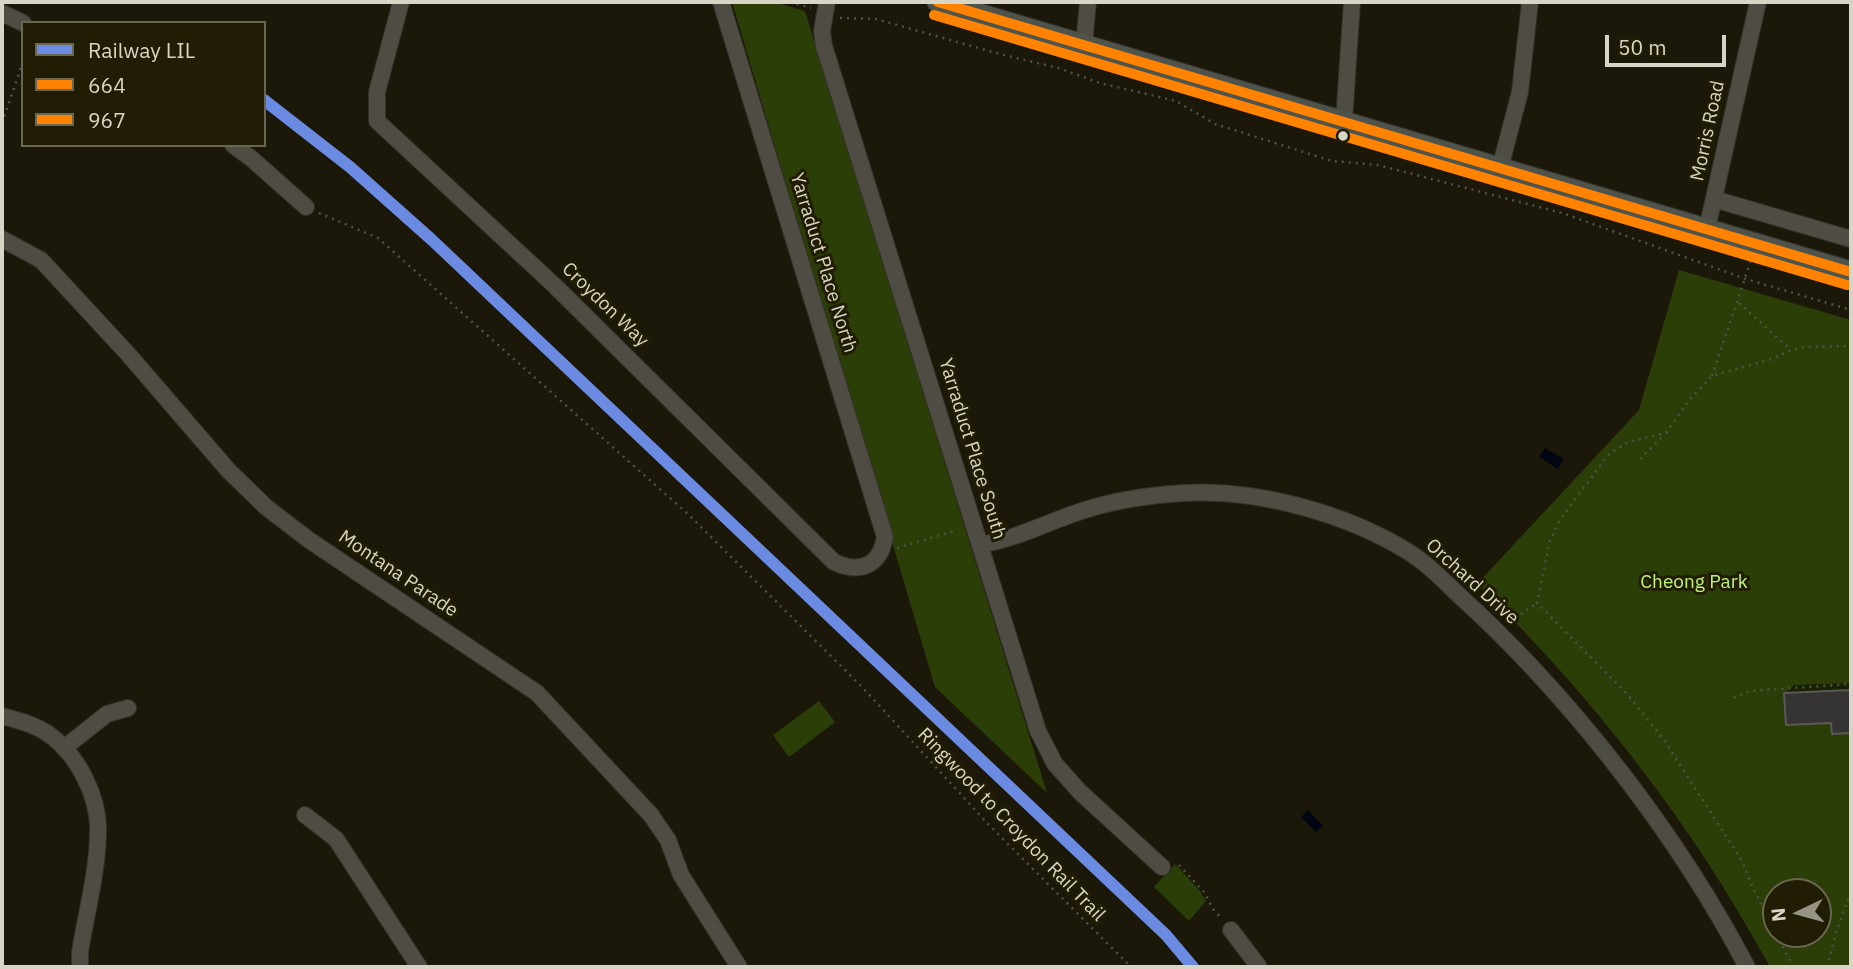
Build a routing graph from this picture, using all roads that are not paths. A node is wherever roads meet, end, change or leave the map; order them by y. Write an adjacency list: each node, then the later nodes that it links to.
1 (401, 2): 21 (street, Croydon Way)
2 (721, 2): 21 (street, Yarraduct Place North)
3 (938, 2): 11 (main road)
4 (1088, 2): 11 (street)
5 (1352, 2): 12 (street)
6 (1530, 2): 14 (street)
7 (1758, 2): 15 (street, Morris Road)
8 (825, 7): 22 (street, Yarraduct Place South)
9 (2, 13): 10 (street)
10 (21, 22)
11 (1084, 45): 12 (main road)
12 (1344, 121): 14 (main road)
13 (236, 147): 16 (street)
14 (1500, 168): 17 (main road)
15 (1714, 199): 17 (street, Morris Road); 19 (street)
16 (306, 207)
17 (1707, 229): 20 (main road)
18 (2, 239): 31 (street, Montana Parade)
19 (1851, 239)
20 (1851, 272)
21 (884, 543)
22 (980, 545): 27 (street, Yarraduct Place South); 33 (street, Orchard Drive)
23 (128, 708): 25 (street)
24 (2, 716): 25 (street)
25 (64, 748): 29 (street)
26 (305, 815): 30 (street)
27 (1162, 867)
28 (1231, 930): 32 (street)
29 (80, 967)
30 (419, 967)
31 (739, 967)
32 (1259, 967)
33 (1747, 967)

